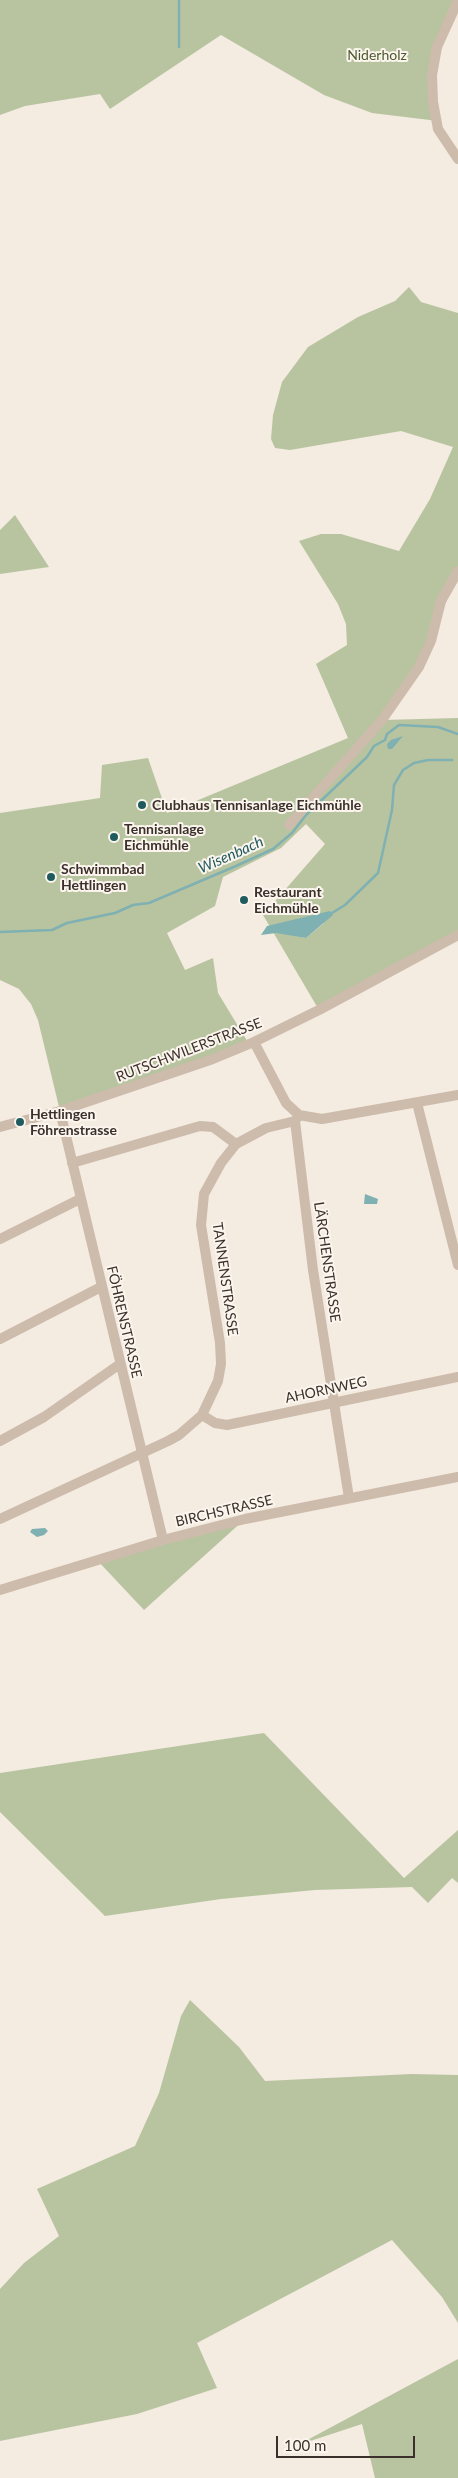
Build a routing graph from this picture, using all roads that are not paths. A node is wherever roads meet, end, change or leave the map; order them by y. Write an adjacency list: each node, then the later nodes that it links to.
1 (458, 1): 2 (street)
2 (458, 159)
3 (458, 571): 4 (street)
4 (289, 825)
5 (458, 935): 6 (street, RUTSCHWILERSTRASSE)
6 (254, 1042): 9 (street, RUTSCHWILERSTRASSE); 10 (street)
7 (458, 1094): 8 (street)
8 (417, 1103): 10 (street); 16 (street)
9 (60, 1111): 11 (street, RUTSCHWILERSTRASSE); 13 (street, FÖHRENSTRASSE)
10 (297, 1118): 12 (street, TANNENSTRASSE); 21 (street, LÄRCHENSTRASSE)
11 (0, 1127)
12 (236, 1144): 13 (street); 22 (street, TANNENSTRASSE)
13 (72, 1163): 14 (street, FÖHRENSTRASSE)
14 (80, 1199): 15 (street); 17 (street, FÖHRENSTRASSE)
15 (0, 1239)
16 (458, 1265)
17 (101, 1287): 18 (street); 19 (street, FÖHRENSTRASSE)
18 (0, 1339)
19 (120, 1364): 23 (street); 24 (street, FÖHRENSTRASSE)
20 (458, 1377): 21 (street, AHORNWEG)
21 (334, 1403): 22 (street, AHORNWEG); 26 (street, LÄRCHENSTRASSE)
22 (202, 1415): 24 (street, TANNENSTRASSE)
23 (0, 1441)
24 (140, 1454): 27 (street, TANNENSTRASSE); 28 (street, FÖHRENSTRASSE)
25 (458, 1477): 26 (street, BIRCHSTRASSE)
26 (349, 1498): 28 (street, BIRCHSTRASSE)
27 (0, 1519)
28 (163, 1540): 29 (street, BIRCHSTRASSE)
29 (0, 1590)

